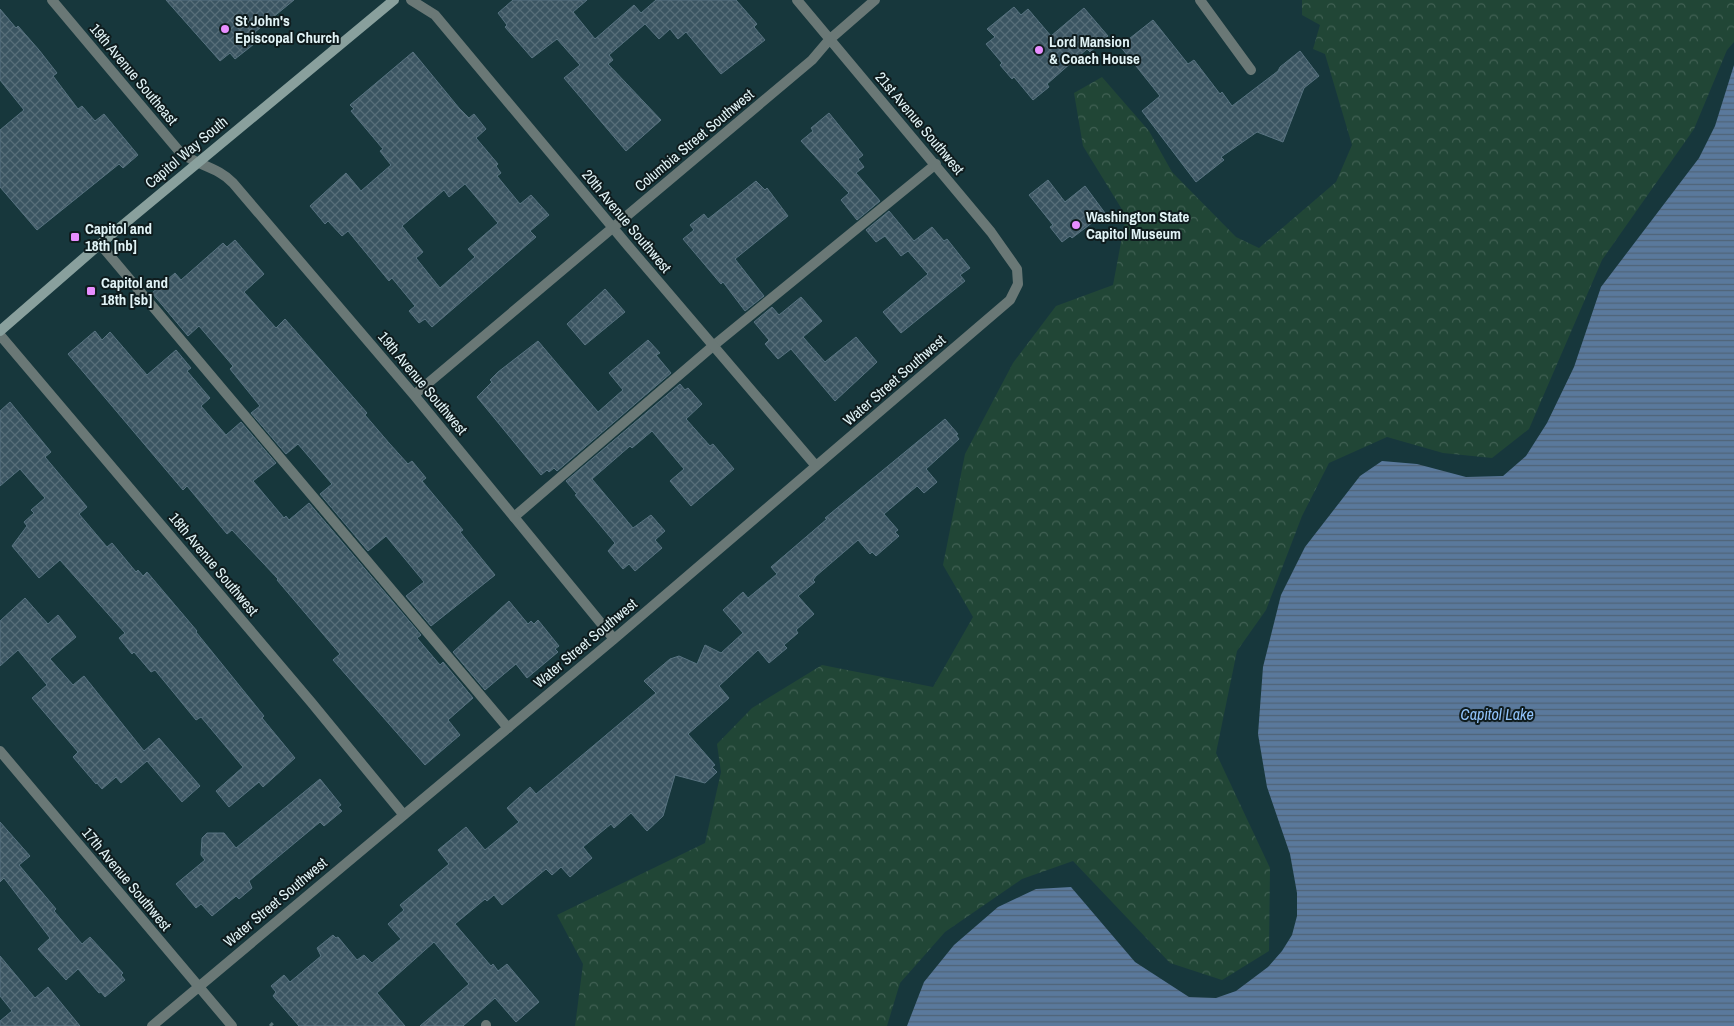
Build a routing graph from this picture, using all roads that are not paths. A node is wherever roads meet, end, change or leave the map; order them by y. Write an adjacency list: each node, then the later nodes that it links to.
1 (52, 0): 9 (street, 19th Avenue Southeast)
2 (394, 0): 9 (main road, Capitol Way South)
3 (411, 0): 11 (street, 20th Avenue Southwest)
4 (797, 0): 7 (street, 21st Avenue Southwest)
5 (875, 0): 7 (street, Columbia Street Southwest)
6 (1200, 0): 8 (street)
7 (830, 40): 10 (street, 21st Avenue Southwest); 11 (street, Columbia Street Southwest)
8 (1251, 70)
9 (196, 163): 12 (main road, Capitol Way South); 17 (street, 19th Avenue Southwest)
10 (936, 164): 13 (street, 21st Avenue Southwest); 16 (street)
11 (613, 228): 16 (street, 20th Avenue Southwest); 17 (street, Columbia Street Southwest)
12 (100, 244): 14 (main road, Capitol Way South); 21 (street)
13 (1016, 269): 18 (street, Water Street Southwest)
14 (0, 331)
15 (0, 335): 23 (street, 18th Avenue Southwest)
16 (713, 346): 18 (street, 20th Avenue Southwest); 19 (street)
17 (414, 395): 19 (street, 19th Avenue Southwest)
18 (816, 466): 20 (street, Water Street Southwest)
19 (514, 516): 20 (street, 19th Avenue Southwest)
20 (614, 638): 21 (street, Water Street Southwest)
21 (508, 728): 23 (street, Water Street Southwest)
22 (1, 753): 24 (street, 17th Avenue Southwest)
23 (403, 814): 24 (street, Water Street Southwest)
24 (199, 987): 25 (street, Water Street Southwest); 26 (street, 17th Avenue Southwest)
25 (152, 1026)
26 (232, 1026)

